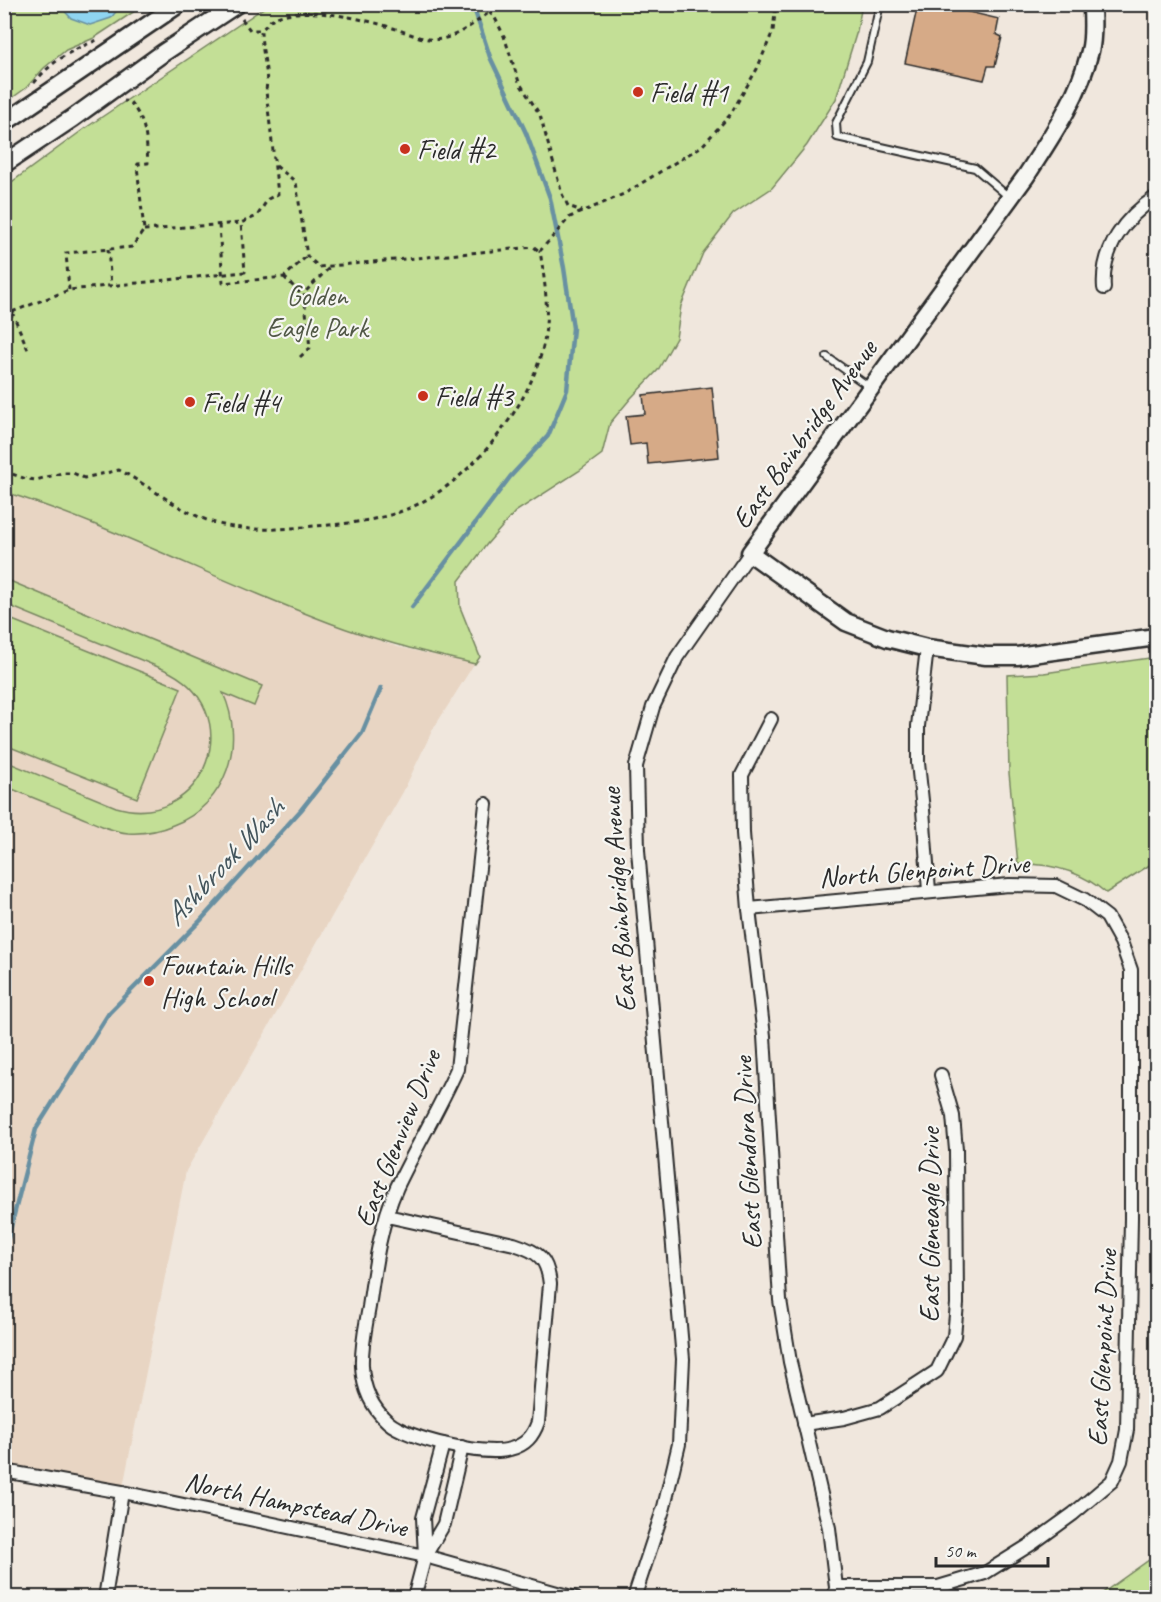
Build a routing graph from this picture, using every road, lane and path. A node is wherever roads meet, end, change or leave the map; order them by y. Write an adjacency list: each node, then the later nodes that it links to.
1 (179, 4): 10 (street)
2 (494, 4): 7 (path)
3 (776, 4): 15 (path)
4 (880, 4): 14 (lane)
5 (1092, 4): 14 (street, East Bainbridge Avenue)
6 (240, 12): 8 (path); 11 (street)
7 (489, 12): 8 (path); 15 (path)
8 (261, 30): 12 (path)
9 (122, 100): 18 (path)
10 (4, 123)
11 (4, 164)
12 (275, 165): 16 (path); 21 (path)
13 (1156, 197): 26 (street)
14 (1010, 198): 34 (street, East Bainbridge Avenue)
15 (583, 211): 20 (path)
16 (241, 223): 17 (path); 23 (path)
17 (219, 225): 18 (path); 23 (path)
18 (144, 230): 19 (path)
19 (108, 249): 25 (path); 27 (path)
20 (540, 251): 22 (path); 35 (path)
21 (307, 256): 22 (path); 24 (path)
22 (331, 267): 28 (path)
23 (222, 275): 24 (path); 25 (path)
24 (284, 277): 28 (path)
25 (111, 286): 27 (path)
26 (1104, 288)
27 (69, 290): 29 (path)
28 (304, 298): 32 (path)
29 (12, 312): 30 (path); 31 (path)
30 (4, 315)
31 (29, 352)
32 (300, 357)
33 (827, 357): 34 (lane)
34 (871, 388): 36 (street, East Bainbridge Avenue)
35 (4, 471)
36 (750, 553): 38 (street); 56 (street, East Bainbridge Avenue)
37 (1156, 637): 38 (street)
38 (927, 648): 41 (street)
39 (771, 719): 42 (street, East Glendora Drive)
40 (486, 804): 45 (street, East Glenview Drive)
41 (929, 891): 42 (street, North Glenpoint Drive); 43 (street, North Glenpoint Drive)
42 (748, 909): 46 (street, East Glendora Drive)
43 (1131, 970): 52 (street, East Glenpoint Drive)
44 (941, 1075): 46 (street, East Gleneagle Drive)
45 (387, 1216): 47 (street, East Glenview Drive); 48 (street, East Glenview Drive)
46 (804, 1424): 52 (street, East Glendora Drive)
47 (443, 1444): 48 (street, East Glenview Drive); 51 (street)
48 (462, 1447): 51 (street)
49 (4, 1470): 50 (street, North Hampstead Drive)
50 (122, 1492): 51 (street, North Hampstead Drive); 53 (street)
51 (425, 1556): 54 (street); 55 (street, North Hampstead Drive)
52 (836, 1592)
53 (105, 1598)
54 (414, 1598)
55 (575, 1598)
56 (634, 1598)

